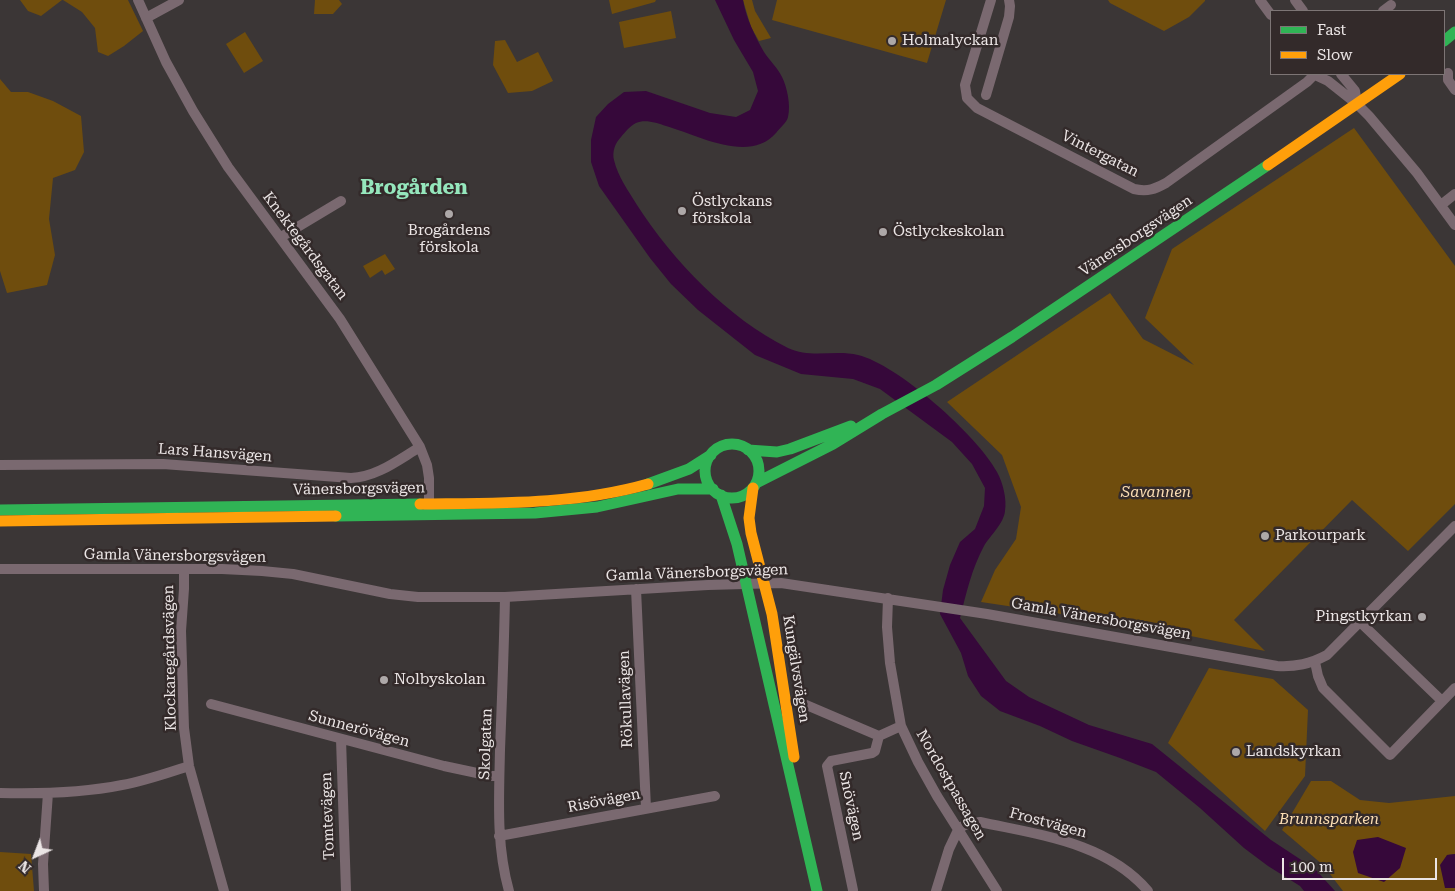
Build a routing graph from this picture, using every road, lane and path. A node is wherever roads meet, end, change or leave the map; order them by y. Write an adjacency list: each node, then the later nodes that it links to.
1 (138, 0): 7 (street, Knektegårdsgatan)
2 (178, 0): 7 (street)
3 (991, 0): 11 (street, Vintergatan)
4 (1009, 0): 16 (street)
5 (1260, 0): 6 (street)
6 (1270, 14)
7 (146, 18): 22 (street, Knektegårdsgatan)
8 (1455, 32): 9 (main road)
9 (1445, 40)
10 (1448, 74): 15 (street)
11 (1313, 75)
12 (1316, 75): 17 (street)
13 (1342, 75): 17 (street)
14 (1399, 75): 17 (main road, Vänersborgsvägen)
15 (1455, 90)
16 (986, 95)
17 (1357, 104): 20 (street); 23 (main road, Vänersborgsvägen)
18 (1455, 194): 20 (street)
19 (340, 201): 22 (street)
20 (1441, 205): 21 (street)
21 (1455, 225)
22 (281, 237): 24 (street, Knektegårdsgatan)
23 (882, 414): 25 (main road, Vänersborgsvägen); 28 (main road, Vänersborgsvägen)
24 (420, 447): 27 (street, Lars Hansvägen); 30 (street, Knektegårdsgatan)
25 (748, 450): 26 (main road); 28 (main road)
26 (711, 456): 29 (main road); 30 (main road, Vänersborgsvägen)
27 (0, 466)
28 (755, 486): 29 (main road); 37 (main road, Kungälvsvägen)
29 (717, 492): 32 (main road, Vänersborgsvägen); 38 (main road, Kungälvsvägen)
30 (429, 503): 31 (main road, Vänersborgsvägen); 32 (street, Knektegårdsgatan)
31 (0, 510)
32 (429, 515): 33 (main road, Vänersborgsvägen)
33 (0, 520)
34 (1453, 533): 42 (street, Gamla Vänersborgsvägen)
35 (0, 569): 36 (street, Gamla Vänersborgsvägen)
36 (184, 569): 40 (street, Gamla Vänersborgsvägen); 51 (street, Klockaregårdsvägen)
37 (764, 583): 38 (street, Gamla Vänersborgsvägen); 41 (street, Gamla Vänersborgsvägen); 59 (main road, Kungälvsvägen)
38 (745, 585): 39 (street, Gamla Vänersborgsvägen); 59 (main road, Kungälvsvägen)
39 (636, 589): 40 (street, Gamla Vänersborgsvägen); 56 (street, Rökullavägen)
40 (505, 597): 52 (street, Skolgatan)
41 (888, 598): 43 (street, Gamla Vänersborgsvägen); 48 (street, Nordostpassagen)
42 (1360, 622): 43 (street, Gamla Vänersborgsvägen); 45 (street)
43 (1315, 662): 45 (street)
44 (1455, 688): 45 (street)
45 (1442, 701)
46 (211, 704): 50 (street, Sunnerövägen)
47 (804, 704): 49 (street)
48 (901, 726): 49 (street); 57 (street, Nordostpassagen)
49 (879, 736): 60 (street, Snövägen)
50 (340, 740): 52 (street, Sunnerövägen); 63 (street, Tomtevägen)
51 (189, 766): 53 (street); 62 (street, Klockaregårdsvägen)
52 (499, 776): 58 (street, Skolgatan)
53 (48, 793): 54 (street); 61 (street)
54 (0, 794)
55 (716, 796): 56 (street, Risövägen)
56 (646, 808): 58 (street, Risövägen)
57 (959, 828): 66 (street); 67 (street, Nordostpassagen); 68 (street, Frostvägen)
58 (499, 836): 64 (street, Skolgatan)
59 (810, 856): 65 (main road, Kungälvsvägen)
60 (853, 890)
61 (44, 891)
62 (224, 891)
63 (346, 891)
64 (509, 891)
65 (817, 891)
66 (936, 891)
67 (997, 891)
68 (1148, 891)

